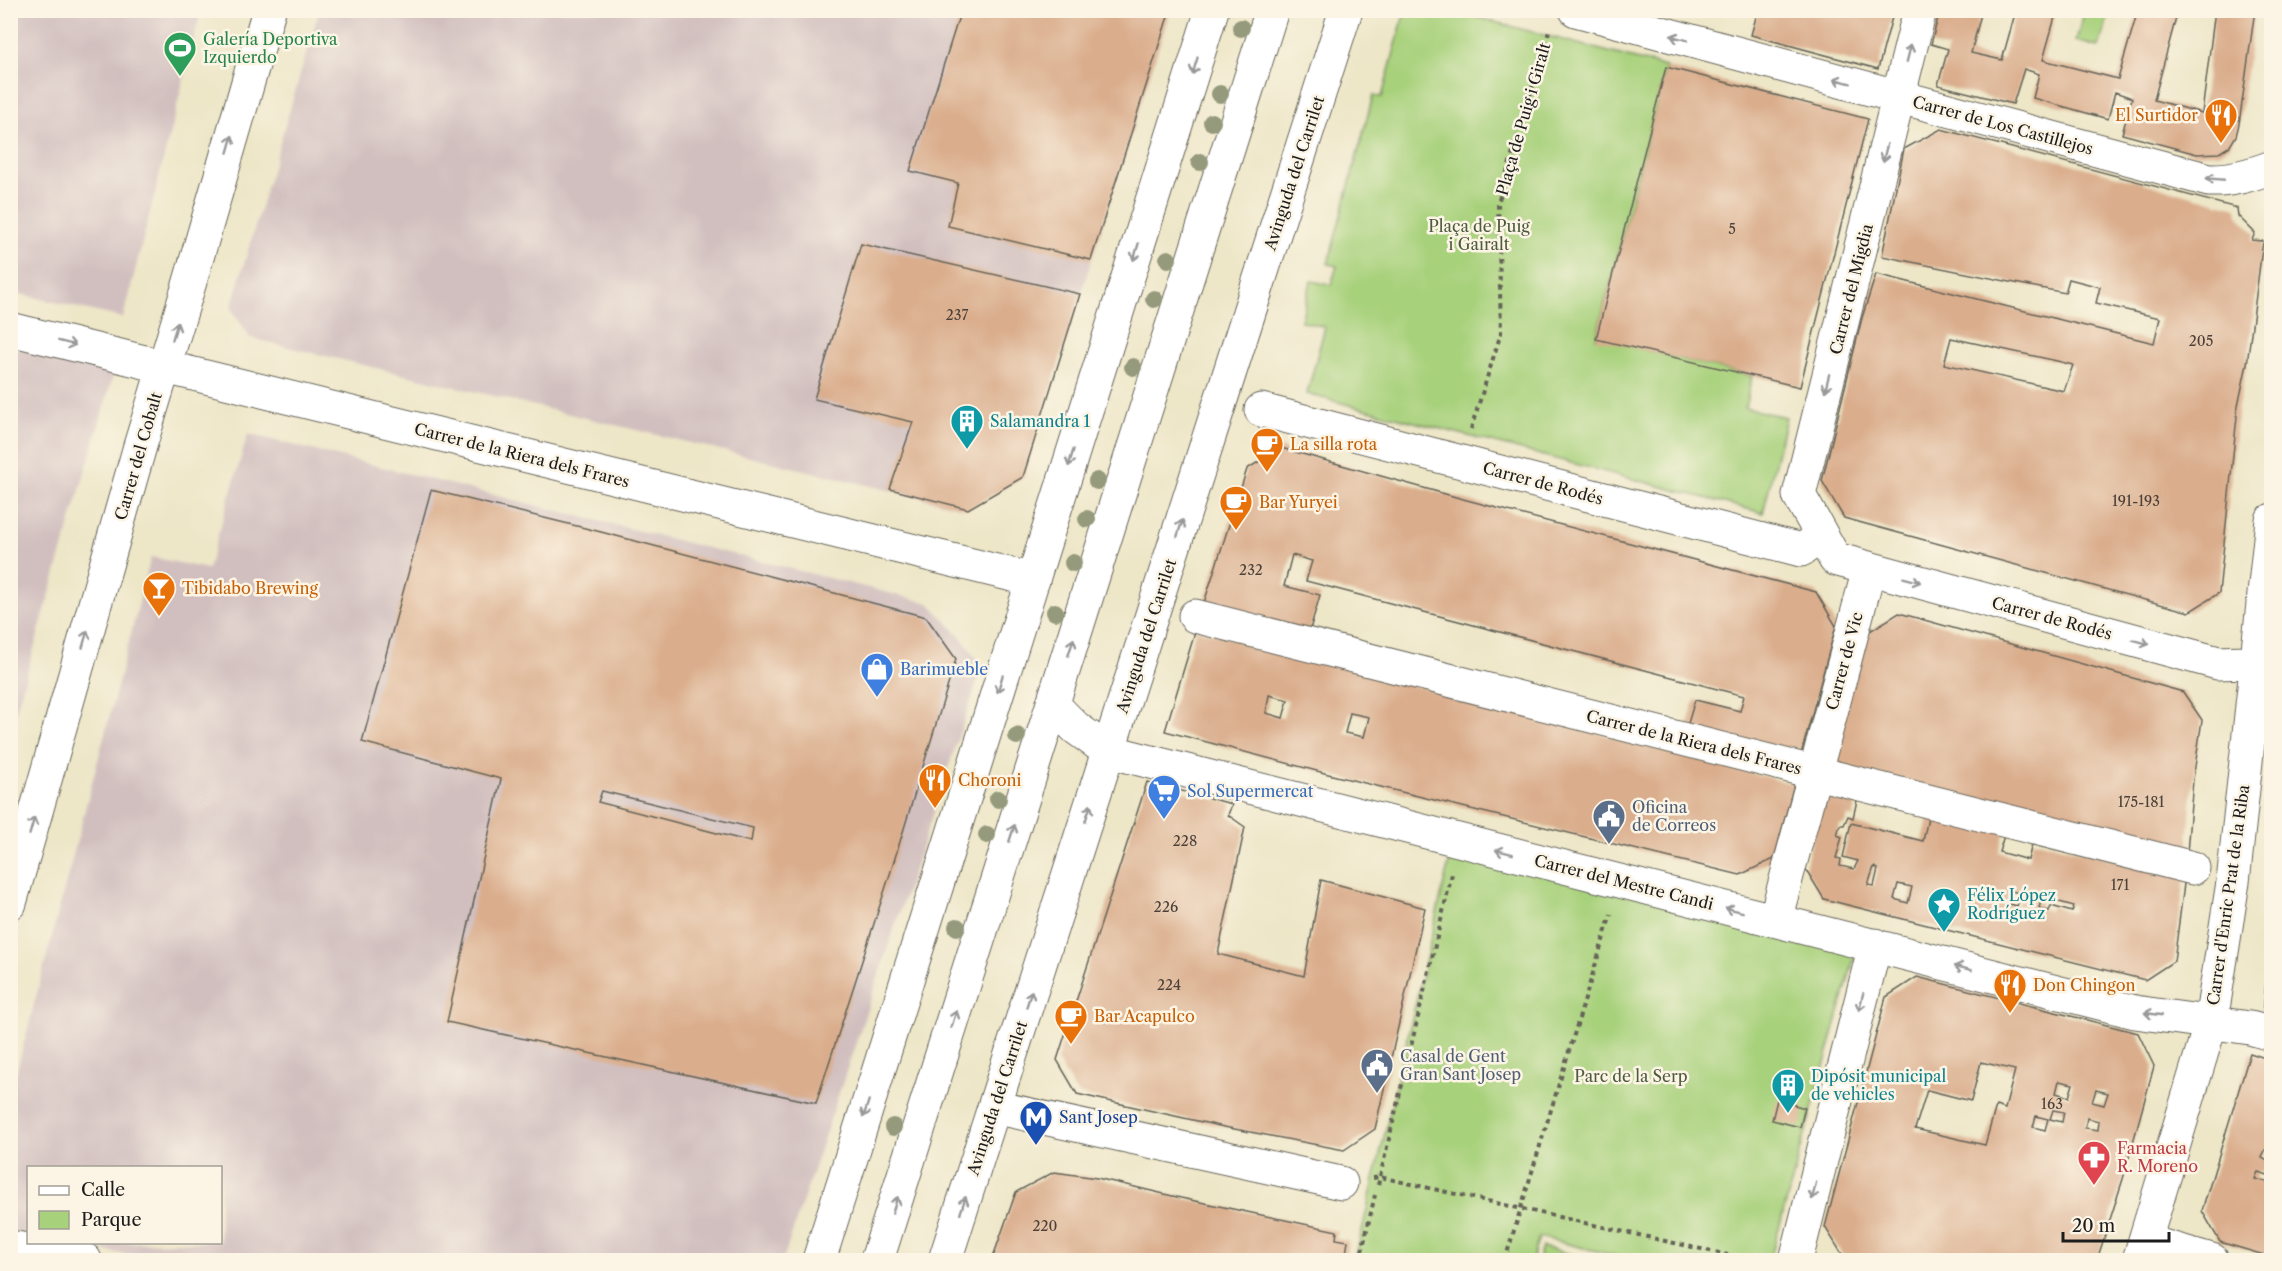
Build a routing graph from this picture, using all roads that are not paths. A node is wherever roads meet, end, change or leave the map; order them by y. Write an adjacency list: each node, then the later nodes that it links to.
1 (269, 10): 10 (street, Carrer del Cobalt, one-way to 1)
2 (1212, 10): 15 (street, one-way to 15)
3 (1272, 10): 18 (street, one-way to 3)
4 (1346, 10): 19 (street, Avinguda del Carrilet, one-way to 4)
5 (1920, 10): 7 (street, Carrer del Migdia, one-way to 5)
6 (1564, 16): 7 (street, Carrer de Los Castillejos, one-way to 6)
7 (1899, 96): 8 (street, Carrer de Los Castillejos, one-way to 7); 13 (street, Carrer del Migdia, one-way to 13)
8 (2271, 167)
9 (10, 329): 10 (street, Carrer de la Riera dels Frares, one-way to 10)
10 (164, 367): 15 (street, Carrer de la Riera dels Frares); 22 (street, Carrer del Cobalt, one-way to 10)
11 (1261, 410): 13 (street, Carrer de Rodés)
12 (2271, 520): 17 (street, Carrer d'Enric Prat de la Riba)
13 (1828, 548): 14 (street, Carrer de Rodés)
14 (1869, 569): 17 (street, Carrer de Rodés, one-way to 17); 20 (street, Carrer de Vic)
15 (1033, 580): 32 (street, one-way to 32)
16 (1195, 616): 20 (street, Carrer de la Riera dels Frares)
17 (2264, 661): 25 (street, Carrer d'Enric Prat de la Riba)
18 (1053, 705): 19 (street, Carrer del Mestre Candi); 33 (street, one-way to 18)
19 (1108, 751): 23 (street, Carrer del Mestre Candi, one-way to 19); 27 (street, Avinguda del Carrilet, one-way to 19)
20 (1818, 760): 21 (street, Carrer de la Riera dels Frares); 23 (street, Carrer de Vic)
21 (2193, 868)
22 (10, 903)
23 (1775, 920): 24 (street, Carrer del Mestre Candi)
24 (1875, 945): 25 (street, Carrer del Mestre Candi, one-way to 24); 35 (street, one-way to 35)
25 (2211, 1022): 26 (street, Carrer del Mestre Candi); 30 (street, Carrer d'Enric Prat de la Riba)
26 (2271, 1034)
27 (994, 1107): 28 (street); 34 (street, Avinguda del Carrilet, one-way to 27)
28 (1341, 1183)
29 (10, 1246): 31 (street)
30 (2142, 1251): 36 (street)
31 (85, 1260)
32 (819, 1260)
33 (877, 1260)
34 (945, 1260)
35 (1796, 1260)
36 (2212, 1260)

